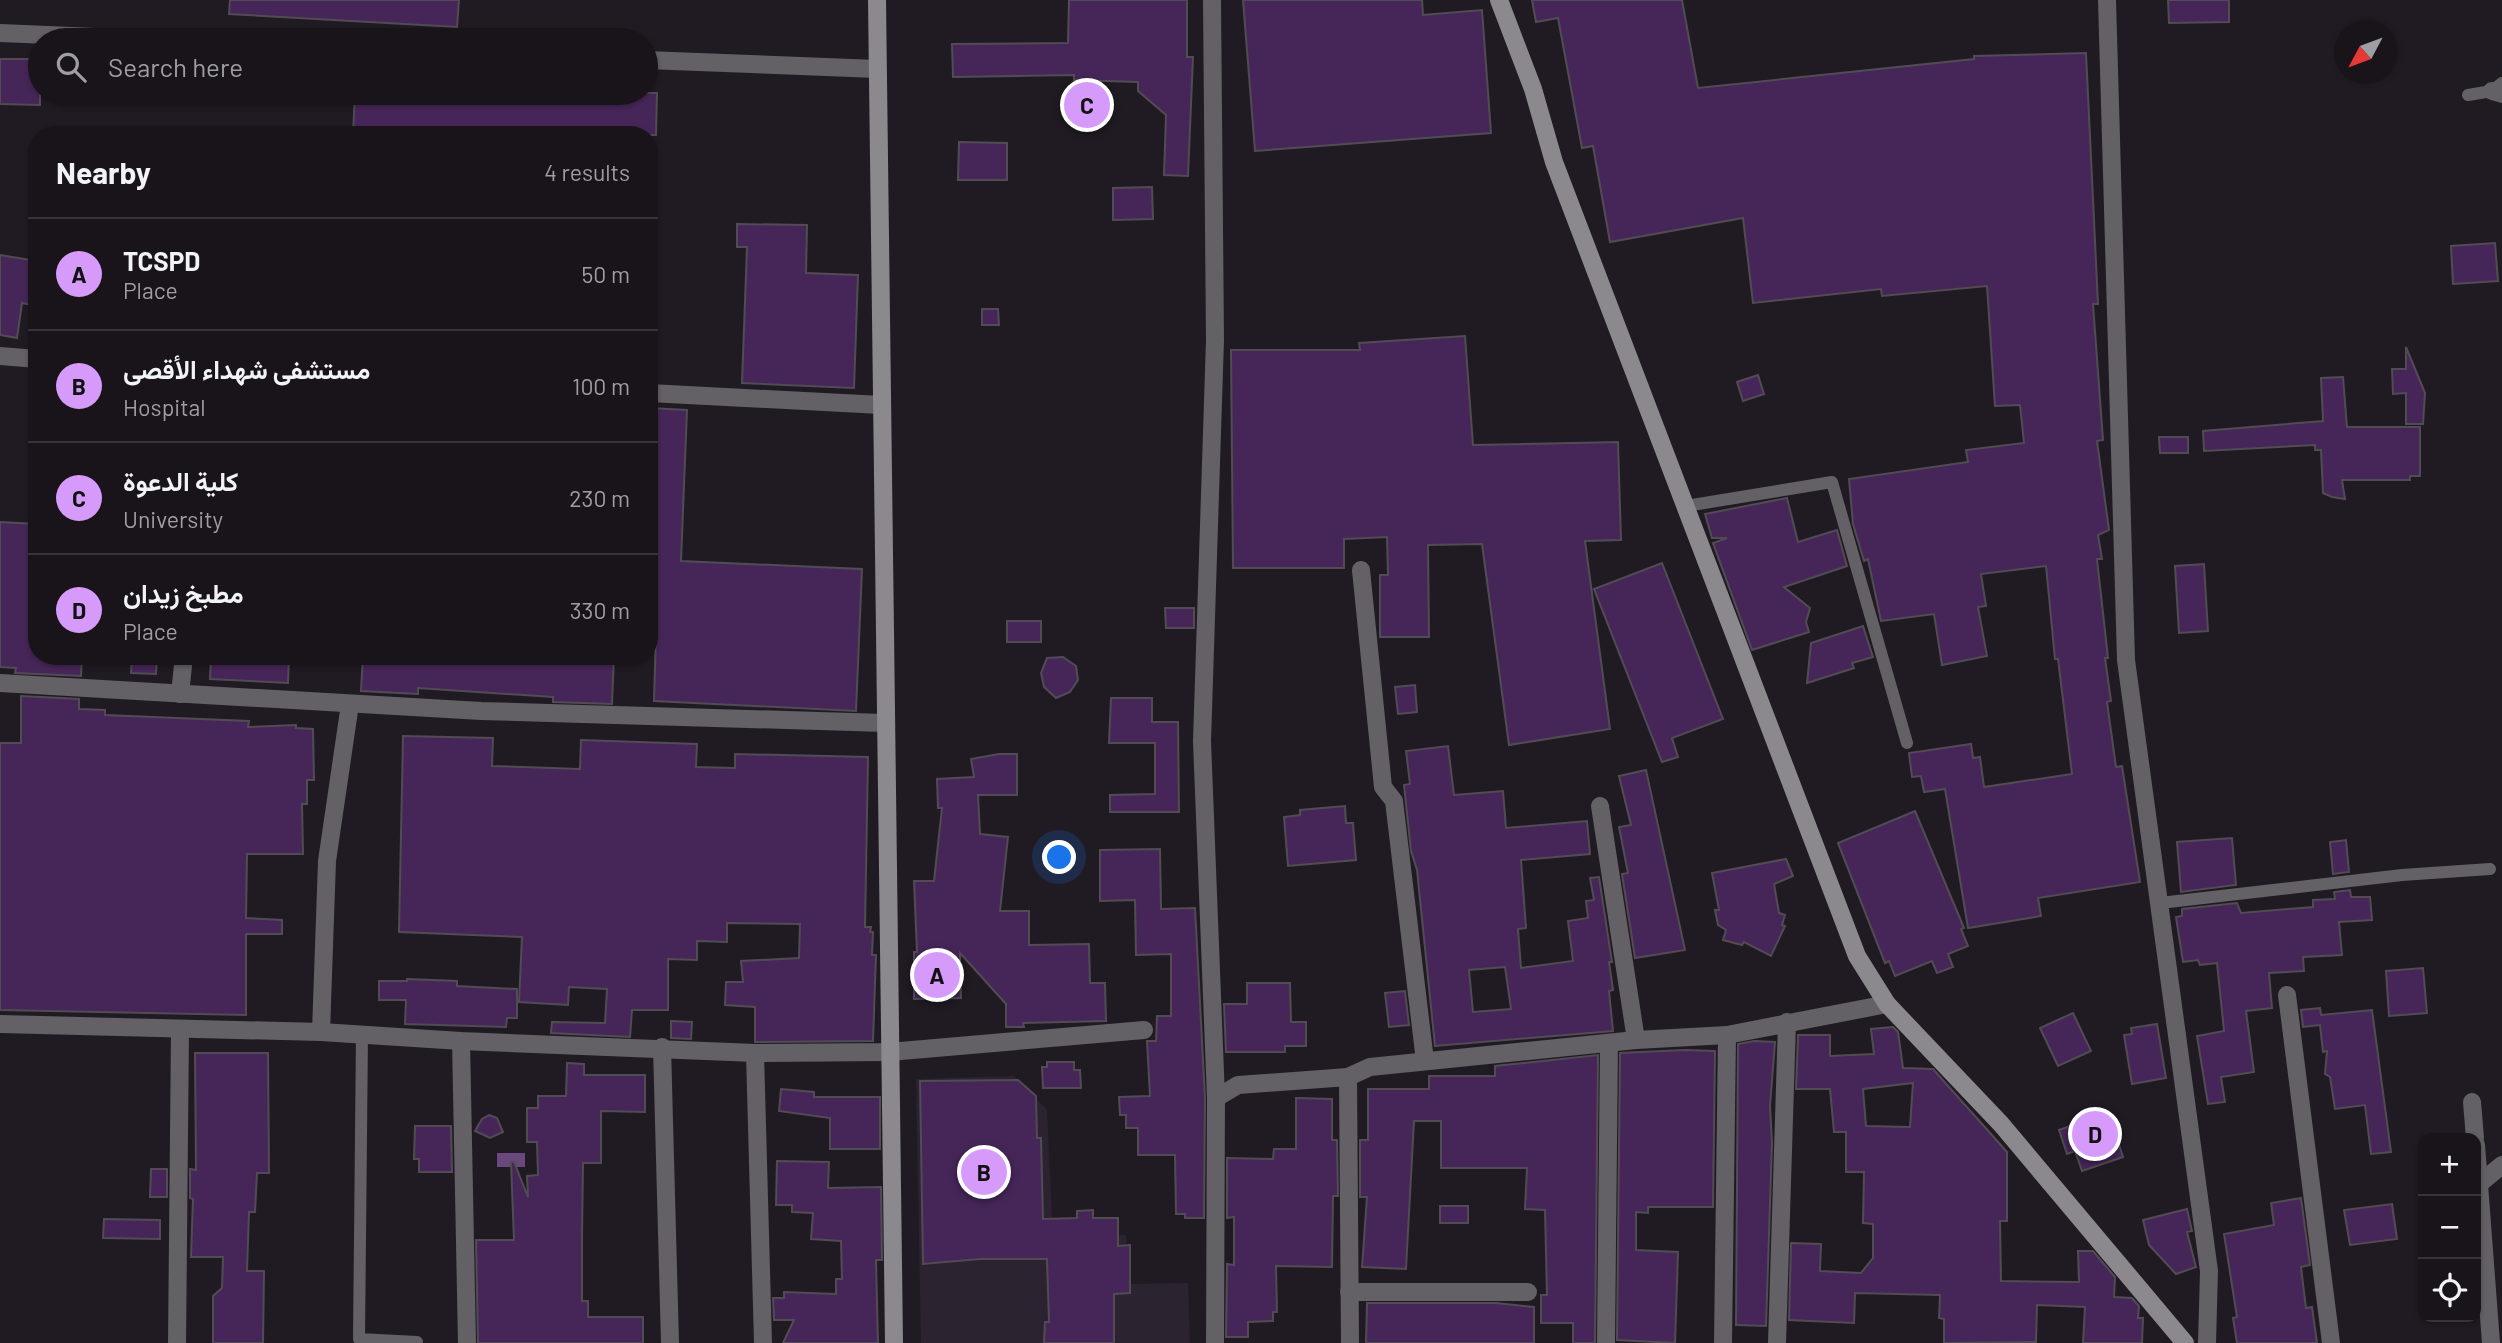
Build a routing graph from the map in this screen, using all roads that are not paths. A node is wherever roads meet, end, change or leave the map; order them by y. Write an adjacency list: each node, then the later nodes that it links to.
1 (877, 0): 8 (street)
2 (1212, 0): 43 (street)
3 (1499, 0): 15 (street)
4 (2107, 0): 25 (street)
5 (0, 33): 6 (street)
6 (28, 34)
7 (658, 60): 8 (street)
8 (877, 69): 14 (street)
9 (2499, 89): 10 (lane)
10 (2468, 95)
11 (0, 356): 12 (street)
12 (28, 358)
13 (658, 393): 14 (street)
14 (881, 405): 21 (street)
15 (1686, 506): 22 (lane); 27 (street)
16 (1362, 570): 41 (street)
17 (183, 665): 19 (street)
18 (0, 683): 19 (street)
19 (180, 694): 20 (street)
20 (350, 704): 21 (street); 32 (street)
21 (885, 723): 39 (street)
22 (1907, 743)
23 (1601, 806): 35 (street)
24 (2490, 869): 25 (lane)
25 (2160, 903): 63 (street)
26 (2287, 995): 64 (street)
27 (1887, 1004): 28 (street); 62 (street)
28 (1787, 1022): 34 (street); 61 (street)
29 (0, 1024): 30 (street)
30 (180, 1030): 32 (street); 52 (street)
31 (1144, 1030): 39 (street)
32 (321, 1032): 33 (street)
33 (362, 1034): 36 (street); 51 (lane)
34 (1727, 1035): 35 (street); 60 (street)
35 (1636, 1040): 37 (street)
36 (461, 1041): 38 (street); 53 (street)
37 (1609, 1044): 41 (street); 59 (street)
38 (662, 1047): 40 (street); 54 (street)
39 (889, 1052): 40 (street); 56 (street)
40 (755, 1053): 55 (street)
41 (1425, 1061): 42 (street)
42 (1348, 1077): 43 (street); 49 (street)
43 (1216, 1098): 57 (street)
44 (2472, 1102): 45 (street)
45 (2475, 1133)
46 (2502, 1165): 47 (street)
47 (2481, 1182)
48 (2480, 1196): 65 (street)
49 (1349, 1292): 50 (street); 58 (street)
50 (1528, 1292)
51 (417, 1342)
52 (177, 1343)
53 (467, 1343)
54 (670, 1343)
55 (763, 1343)
56 (894, 1343)
57 (1215, 1343)
58 (1350, 1343)
59 (1606, 1343)
60 (1723, 1343)
61 (1777, 1343)
62 (2185, 1343)
63 (2207, 1343)
64 (2331, 1343)
65 (2491, 1343)

